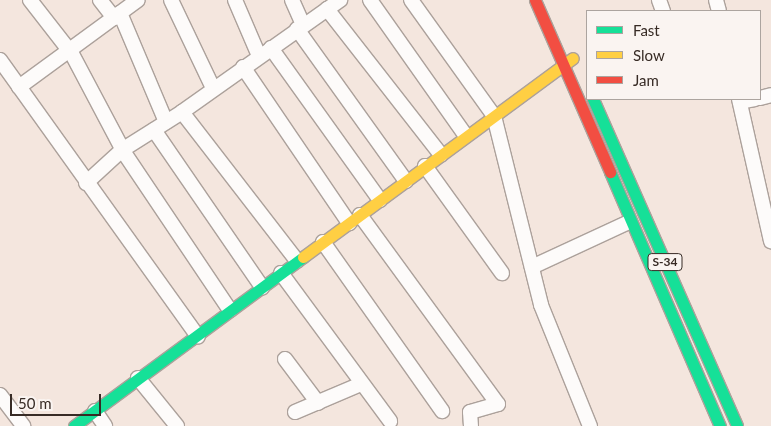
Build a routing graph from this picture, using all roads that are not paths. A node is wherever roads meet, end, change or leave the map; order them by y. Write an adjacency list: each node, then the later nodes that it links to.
1 (30, 0): 15 (street)
2 (100, 0): 13 (street)
3 (138, 0): 13 (street)
4 (172, 0): 23 (street)
5 (235, 0): 16 (street)
6 (292, 0): 14 (street)
7 (340, 0): 12 (street)
8 (370, 0): 32 (street)
9 (411, 0): 29 (street)
10 (535, 0): 20 (main road)
11 (549, 0): 17 (main road)
12 (327, 9): 14 (street); 34 (street)
13 (117, 15): 15 (street); 30 (street)
14 (300, 27): 16 (street); 36 (street)
15 (68, 49): 22 (street); 33 (street)
16 (265, 52): 19 (street); 38 (street)
17 (573, 58): 20 (main road); 21 (main road)
18 (0, 60): 22 (street)
19 (243, 67): 23 (street); 39 (street)
20 (562, 67): 27 (main road); 29 (main road)
21 (584, 80)
22 (19, 87): 37 (street)
23 (214, 88): 28 (street)
24 (592, 100): 27 (street)
25 (594, 100): 67 (main road, S-34)
26 (739, 101): 40 (street)
27 (581, 107): 41 (main road)
28 (182, 112): 30 (street); 44 (street)
29 (494, 116): 32 (main road); 45 (street)
30 (166, 122): 31 (street)
31 (154, 130): 33 (street); 48 (street)
32 (466, 136): 34 (main road)
33 (122, 150): 37 (street); 49 (street)
34 (441, 154): 35 (main road)
35 (425, 166): 36 (main road); 47 (street)
36 (406, 180): 38 (main road)
37 (86, 183): 50 (street)
38 (380, 200): 39 (main road)
39 (354, 219): 43 (main road); 64 (street)
40 (769, 221): 42 (street)
41 (629, 222): 45 (street); 66 (main road)
42 (771, 241)
43 (323, 242): 44 (main road); 57 (street)
44 (297, 261): 46 (main road)
45 (532, 267): 65 (street)
46 (281, 273): 48 (main road); 53 (street)
47 (502, 273)
48 (262, 287): 49 (main road)
49 (230, 310): 50 (main road)
50 (198, 337): 52 (main road)
51 (285, 359): 55 (street)
52 (138, 378): 56 (main road); 63 (street)
53 (361, 384): 55 (street); 59 (street)
54 (0, 395): 60 (street)
55 (318, 403): 58 (street)
56 (95, 411): 61 (main road); 62 (street)
57 (442, 411)
58 (295, 412)
59 (390, 422)
60 (23, 426)
61 (74, 426)
62 (105, 426)
63 (177, 426)
64 (471, 426)
65 (590, 426)
66 (720, 426)
67 (737, 426)

